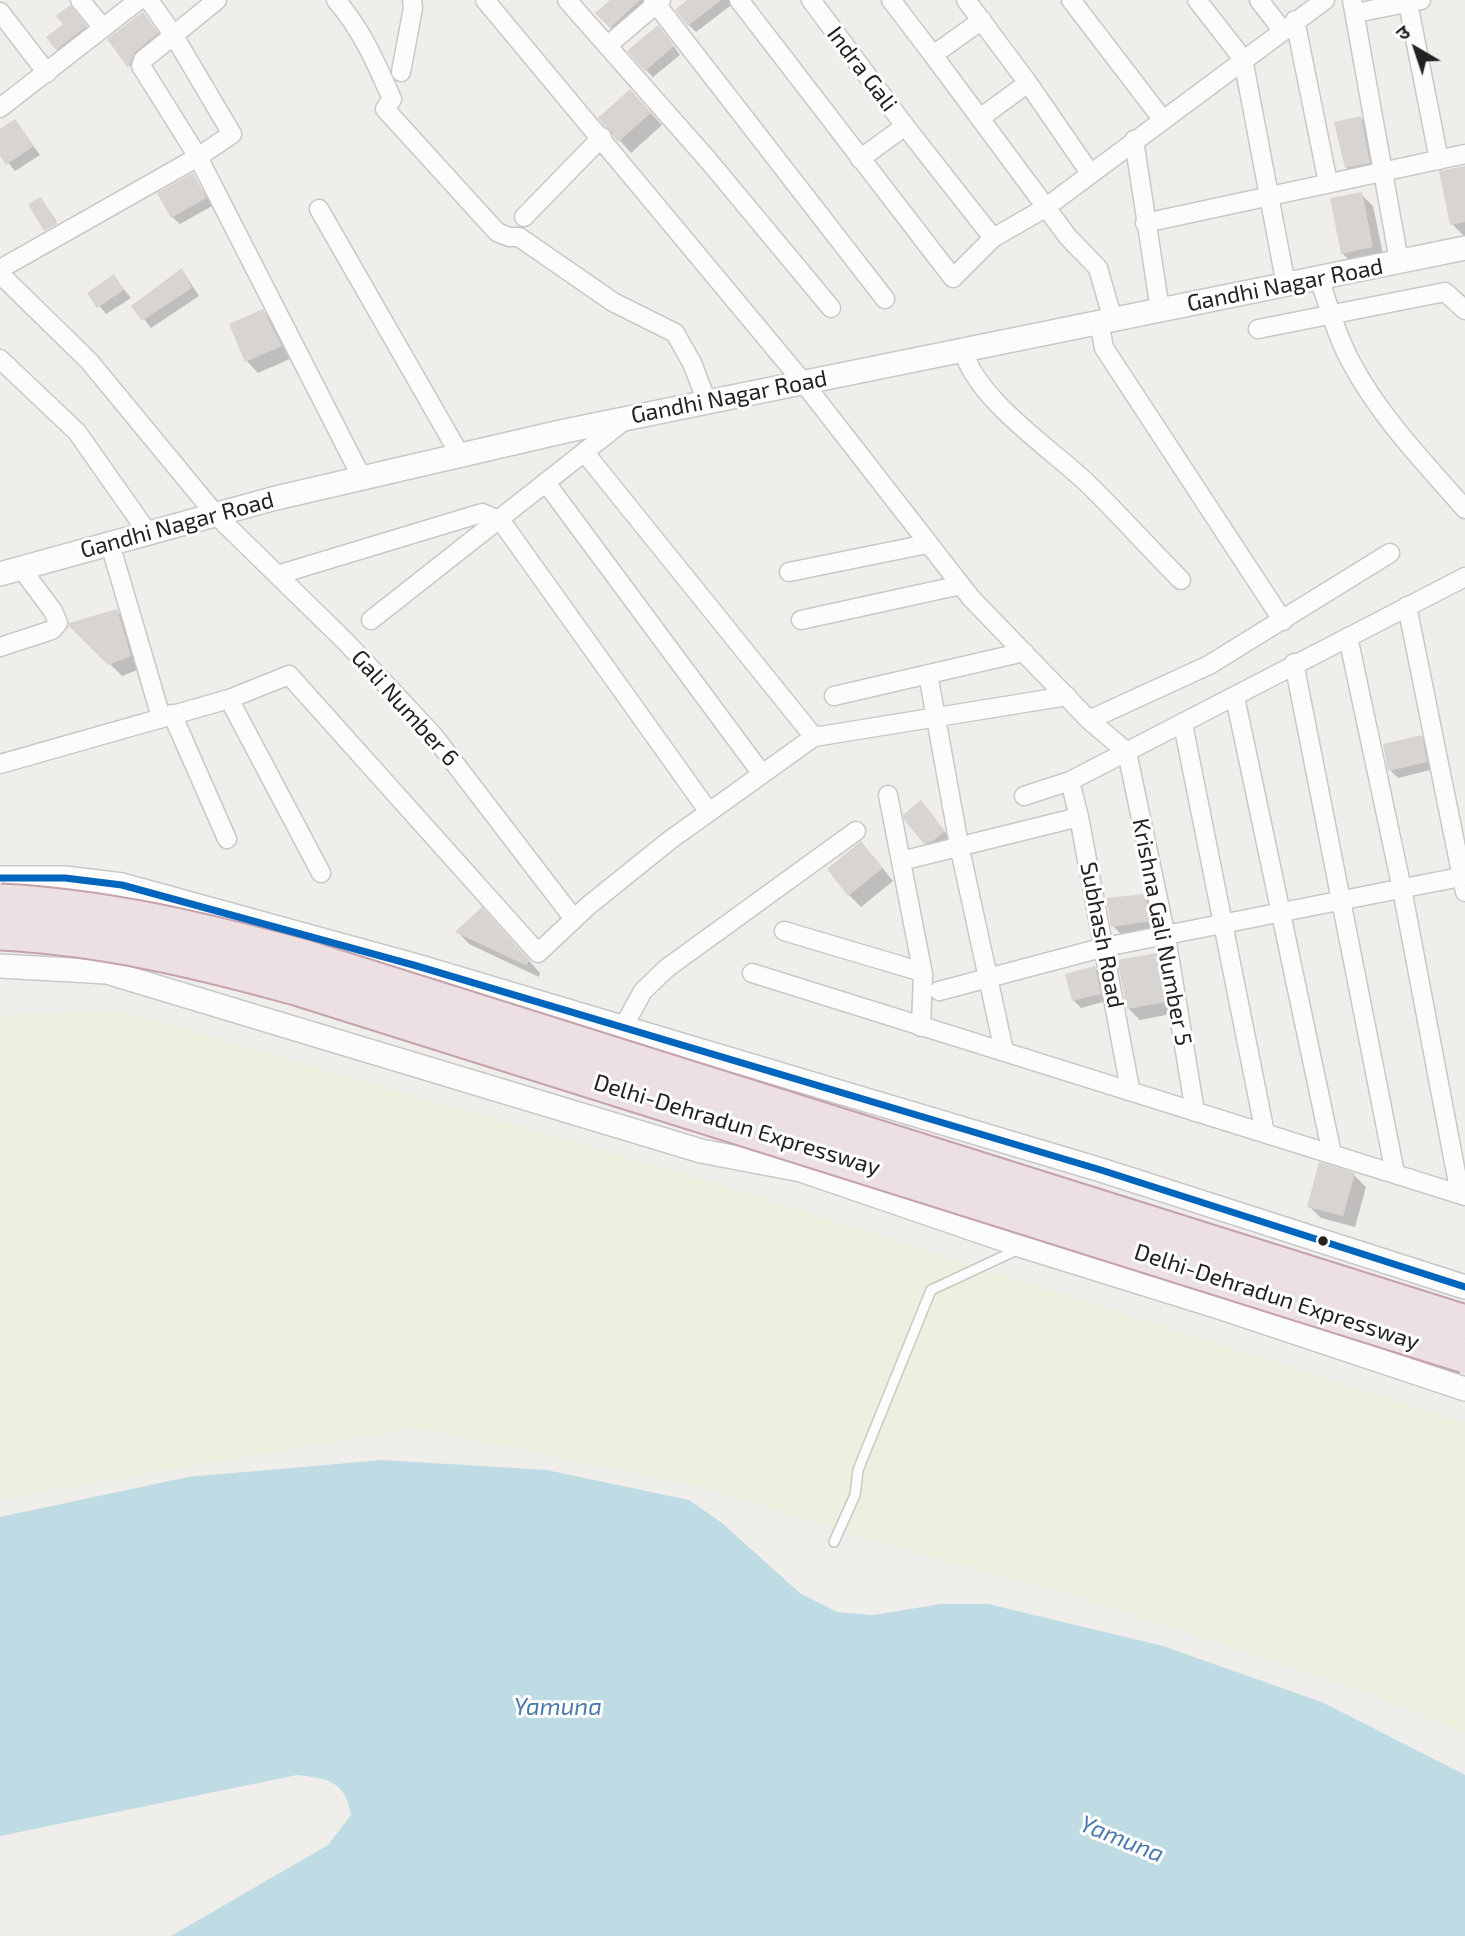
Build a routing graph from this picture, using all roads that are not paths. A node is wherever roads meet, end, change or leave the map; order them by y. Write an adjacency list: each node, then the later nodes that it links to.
1 (80, 0): 23 (street)
2 (139, 0): 23 (street)
3 (149, 0): 24 (street)
4 (217, 0): 24 (street)
5 (336, 0): 65 (street)
6 (412, 0): 28 (street)
7 (485, 0): 35 (street)
8 (567, 0): 25 (street)
9 (739, 0): 39 (street)
10 (811, 0): 34 (street, Indra Gali)
11 (891, 0): 26 (street)
12 (966, 0): 21 (street)
13 (1071, 0): 33 (street)
14 (1197, 0): 27 (street)
15 (1259, 0): 22 (street)
16 (1325, 0): 22 (street)
17 (657, 1): 25 (street); 55 (street)
18 (1415, 1): 19 (street); 40 (street)
19 (1354, 7): 41 (street)
20 (0, 12): 29 (street)
21 (982, 20): 26 (street); 30 (street)
22 (1288, 25): 27 (street); 43 (street)
23 (103, 28): 29 (street)
24 (174, 36): 38 (street); 38 (street)
25 (607, 46): 56 (street)
26 (933, 55): 32 (street)
27 (1242, 59): 33 (street); 44 (street)
28 (401, 72)
29 (47, 73): 31 (street)
30 (1028, 83): 32 (street); 42 (street)
31 (0, 108)
32 (980, 118): 45 (street)
33 (1163, 120): 36 (street)
34 (905, 126): 39 (street, Indra Gali); 49 (street)
35 (602, 137): 47 (street); 64 (street)
36 (1134, 140): 42 (street); 48 (street)
37 (1465, 154): 40 (street)
38 (198, 157): 52 (street); 69 (street)
39 (860, 159): 49 (street)
40 (1439, 160): 41 (street)
41 (1383, 171): 43 (street); 51 (street)
42 (1090, 173): 45 (street)
43 (1328, 183): 44 (street)
44 (1269, 196): 48 (street); 54 (street)
45 (1045, 208): 49 (street); 60 (street)
46 (319, 209): 68 (street)
47 (524, 217)
48 (1145, 223): 57 (street)
49 (993, 238)
50 (1465, 248): 51 (street, Gandhi Nagar Road)
51 (1399, 261): 53 (street, Gandhi Nagar Road)
52 (0, 272): 72 (street, Gali Number 6)
53 (1319, 278): 54 (street, Gandhi Nagar Road); 59 (street)
54 (1286, 285): 57 (street, Gandhi Nagar Road)
55 (885, 299)
56 (831, 308)
57 (1160, 310): 60 (street, Gandhi Nagar Road)
58 (1465, 310): 59 (street)
59 (1331, 314): 61 (street); 71 (street)
60 (1106, 321): 62 (street, Gandhi Nagar Road); 87 (street)
61 (1258, 329)
62 (963, 350): 64 (street, Gandhi Nagar Road); 82 (street)
63 (0, 359): 74 (street)
64 (803, 382): 65 (street, Gandhi Nagar Road); 76 (street)
65 (707, 402): 66 (street, Gandhi Nagar Road)
66 (627, 418): 67 (street); 68 (street, Gandhi Nagar Road)
67 (585, 453): 70 (street); 101 (street)
68 (460, 455): 69 (street, Gandhi Nagar Road)
69 (362, 478): 72 (street, Gandhi Nagar Road)
70 (547, 484): 73 (street); 104 (street)
71 (1465, 509)
72 (216, 514): 74 (street, Gandhi Nagar Road); 80 (street, Gali Number 6)
73 (501, 520): 80 (street); 85 (street); 108 (street)
74 (148, 533): 75 (street, Gandhi Nagar Road)
75 (110, 544): 78 (street, Gandhi Nagar Road); 97 (street)
76 (927, 544): 79 (street); 83 (street)
77 (1390, 553): 87 (street)
78 (10, 571): 89 (street)
79 (789, 572)
80 (277, 575): 121 (street, Gali Number 6)
81 (1465, 577): 84 (street)
82 (1181, 580)
83 (961, 585): 86 (street); 90 (street)
84 (1407, 606): 88 (street); 116 (street)
85 (371, 620)
86 (801, 620)
87 (1283, 621): 99 (street)
88 (1348, 637): 91 (street); 117 (street)
89 (0, 647)
90 (1024, 652): 92 (street); 94 (street)
91 (1294, 663): 95 (street); 119 (street)
92 (928, 674): 93 (street); 98 (street)
93 (834, 696)
94 (1067, 696): 98 (street); 99 (street)
95 (1235, 697): 100 (street); 120 (street)
96 (229, 699): 97 (street); 114 (street); 121 (street)
97 (167, 715): 103 (street); 111 (street)
98 (938, 719): 101 (street); 112 (street)
99 (1089, 720): 102 (street)
100 (1183, 724): 102 (street); 122 (street)
101 (814, 737): 104 (street)
102 (1127, 752): 105 (street); 125 (street, Krishna Gali Number 5)
103 (0, 764)
104 (762, 774): 108 (street)
105 (1070, 781): 107 (street); 109 (street, Subhash Road)
106 (888, 795): 113 (street)
107 (1024, 796)
108 (709, 812): 121 (street)
109 (1079, 817): 112 (street); 126 (street, Subhash Road)
110 (856, 831): 133 (street)
111 (227, 839)
112 (959, 845): 113 (street); 130 (street)
113 (901, 861): 128 (street)
114 (321, 873)
115 (0, 878): 133 (street)
116 (1464, 882): 117 (street)
117 (1402, 889): 119 (street); 142 (street)
118 (0, 901): 146 (highway, Delhi-Dehradun Expressway, bridge)
119 (1343, 901): 120 (street); 141 (street)
120 (1281, 911): 122 (street); 140 (street)
121 (574, 919)
122 (1225, 924): 125 (street); 138 (street)
123 (784, 931): 128 (street)
124 (0, 933): 147 (highway, Delhi-Dehradun Expressway, bridge)
125 (1166, 937): 126 (street); 137 (street, Krishna Gali Number 5)
126 (1105, 947): 130 (street); 136 (street, Subhash Road)
127 (0, 966): 139 (street)
128 (922, 972): 132 (street)
129 (752, 973): 132 (street)
130 (986, 978): 131 (street); 134 (street)
131 (939, 991)
132 (921, 1027): 134 (street)
133 (622, 1029): 135 (street)
134 (1004, 1051): 136 (street)
135 (730, 1060): 139 (street); 144 (street)
136 (1130, 1089): 137 (street)
137 (1195, 1112): 138 (street)
138 (1265, 1133): 140 (street)
139 (701, 1151): 143 (street)
140 (1332, 1154): 141 (street)
141 (1395, 1173): 142 (street)
142 (1462, 1195)
143 (1023, 1246): 148 (street); 150 (lane)
144 (1434, 1278): 145 (street); 148 (street)
145 (1465, 1287)
146 (1465, 1322)
147 (1465, 1356)
148 (1406, 1370): 149 (street)
149 (1465, 1389)
150 (834, 1542)

